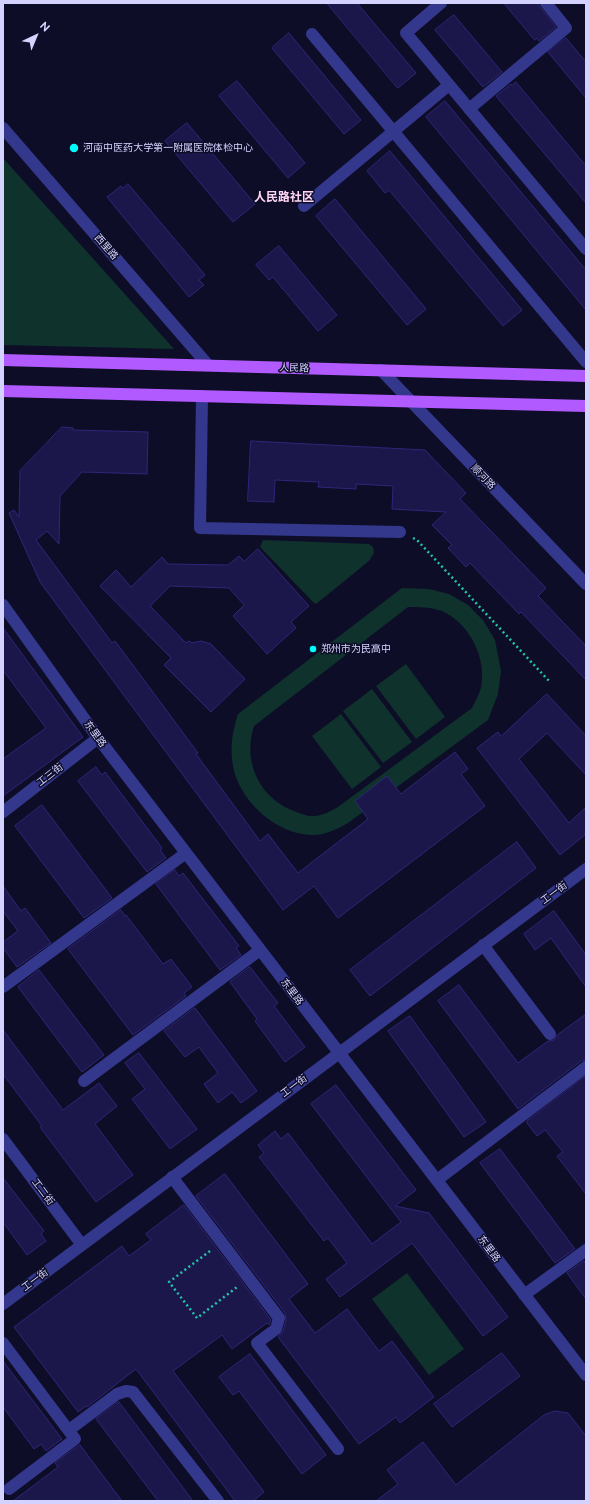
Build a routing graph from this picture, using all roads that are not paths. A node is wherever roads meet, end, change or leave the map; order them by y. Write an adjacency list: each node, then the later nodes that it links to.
1 (441, 3): 4 (street)
2 (546, 3): 5 (street)
3 (312, 34): 7 (street)
4 (450, 85): 5 (street); 7 (street)
5 (469, 109): 9 (street)
6 (3, 128): 12 (street, 西里路)
7 (394, 132): 8 (street); 11 (street)
8 (304, 206)
9 (586, 249)
10 (3, 360): 12 (main road, 人民路)
11 (586, 362)
12 (208, 365): 13 (main road, 人民路)
13 (381, 370): 14 (main road, 人民路); 17 (street, 顺河路)
14 (586, 376)
15 (3, 391): 16 (main road)
16 (202, 396): 17 (main road); 19 (street)
17 (411, 402): 18 (main road); 20 (street, 顺河路)
18 (586, 406)
19 (400, 532)
20 (586, 584)
21 (3, 605): 22 (street, 东里路)
22 (98, 738): 23 (street, 工三街); 24 (street, 东里路)
23 (3, 812)
24 (186, 853): 27 (street, 东里路); 28 (street)
25 (586, 869): 26 (street, 工一街)
26 (483, 945): 29 (street); 30 (street, 工一街)
27 (260, 950): 30 (street, 东里路); 32 (street)
28 (3, 987)
29 (550, 1034)
30 (339, 1053): 34 (street, 工一街); 35 (street, 东里路)
31 (586, 1067): 35 (street)
32 (84, 1081)
33 (3, 1139): 36 (street, 工二街)
34 (172, 1177): 36 (street, 工一街); 43 (street)
35 (437, 1180): 38 (street, 东里路)
36 (82, 1245): 39 (street, 工一街)
37 (586, 1250): 38 (street)
38 (524, 1295): 41 (street, 东里路)
39 (3, 1304)
40 (3, 1343): 42 (street)
41 (586, 1375)
42 (69, 1430): 44 (street); 45 (street)
43 (338, 1449)
44 (9, 1489)
45 (218, 1501)

